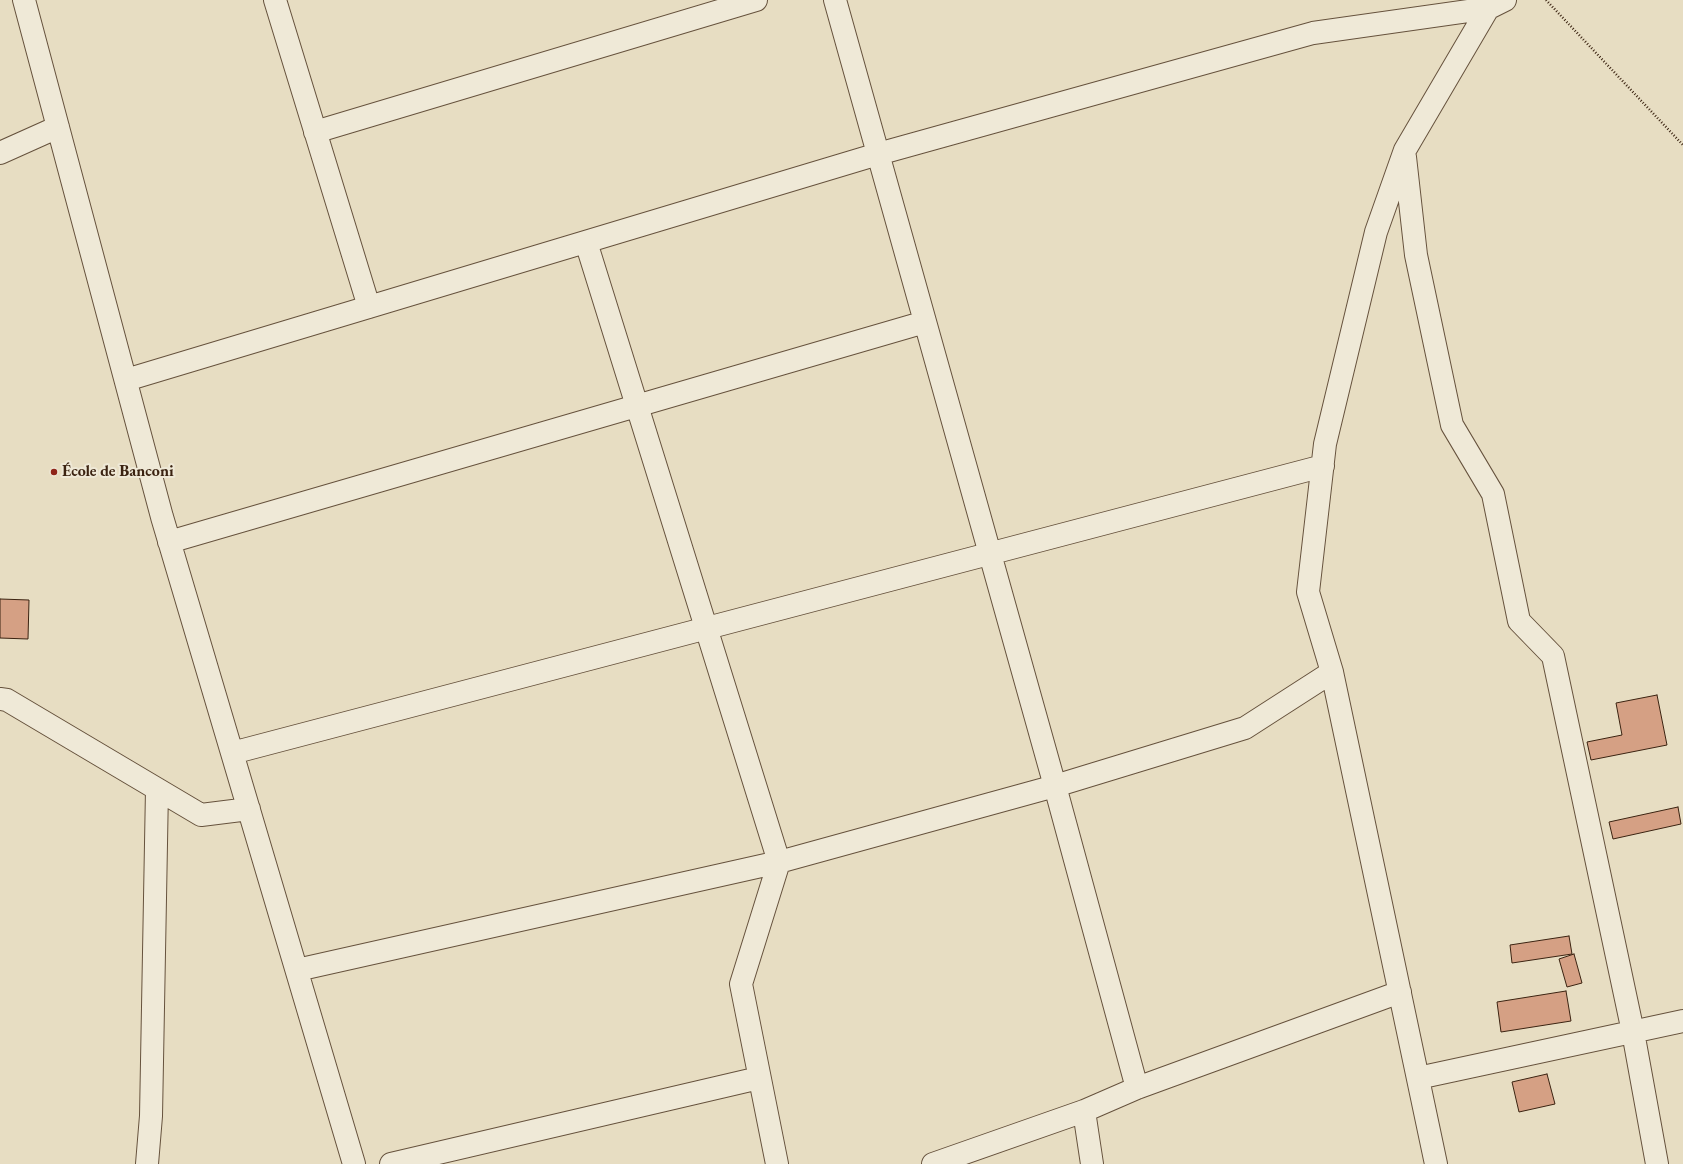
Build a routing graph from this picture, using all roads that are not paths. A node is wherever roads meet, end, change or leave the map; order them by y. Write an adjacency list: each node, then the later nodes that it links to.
1 (24, 0): 6 (street)
2 (275, 0): 7 (street)
3 (756, 0): 7 (street)
4 (835, 0): 10 (street)
5 (1495, 3): 8 (street); 10 (street)
6 (58, 127): 9 (street); 14 (street)
7 (315, 132): 12 (street)
8 (1405, 150): 16 (street); 30 (street)
9 (0, 152)
10 (878, 154): 11 (street); 13 (street)
11 (586, 242): 12 (street); 15 (street)
12 (369, 307): 14 (street)
13 (925, 322): 15 (street); 18 (street)
14 (126, 380): 17 (street)
15 (637, 406): 17 (street); 19 (street)
16 (1323, 466): 18 (street); 20 (street)
17 (170, 542): 22 (street)
18 (990, 554): 19 (street); 23 (street)
19 (707, 628): 22 (street); 26 (street)
20 (1332, 672): 23 (street); 28 (street)
21 (0, 699): 24 (street)
22 (232, 754): 25 (street)
23 (1055, 786): 26 (street); 33 (street)
24 (157, 789): 25 (street); 35 (street)
25 (249, 809): 27 (street)
26 (779, 862): 27 (street); 31 (street)
27 (297, 970): 36 (street)
28 (1400, 992): 32 (street); 33 (street)
29 (1683, 1021): 30 (street)
30 (1633, 1032): 32 (street); 42 (street)
31 (760, 1078): 37 (street); 38 (street)
32 (1418, 1078): 41 (street)
33 (1136, 1088): 34 (street)
34 (1084, 1111): 39 (street); 40 (street)
35 (147, 1164)
36 (354, 1164)
37 (391, 1164)
38 (777, 1164)
39 (933, 1164)
40 (1092, 1164)
41 (1436, 1164)
42 (1657, 1164)

